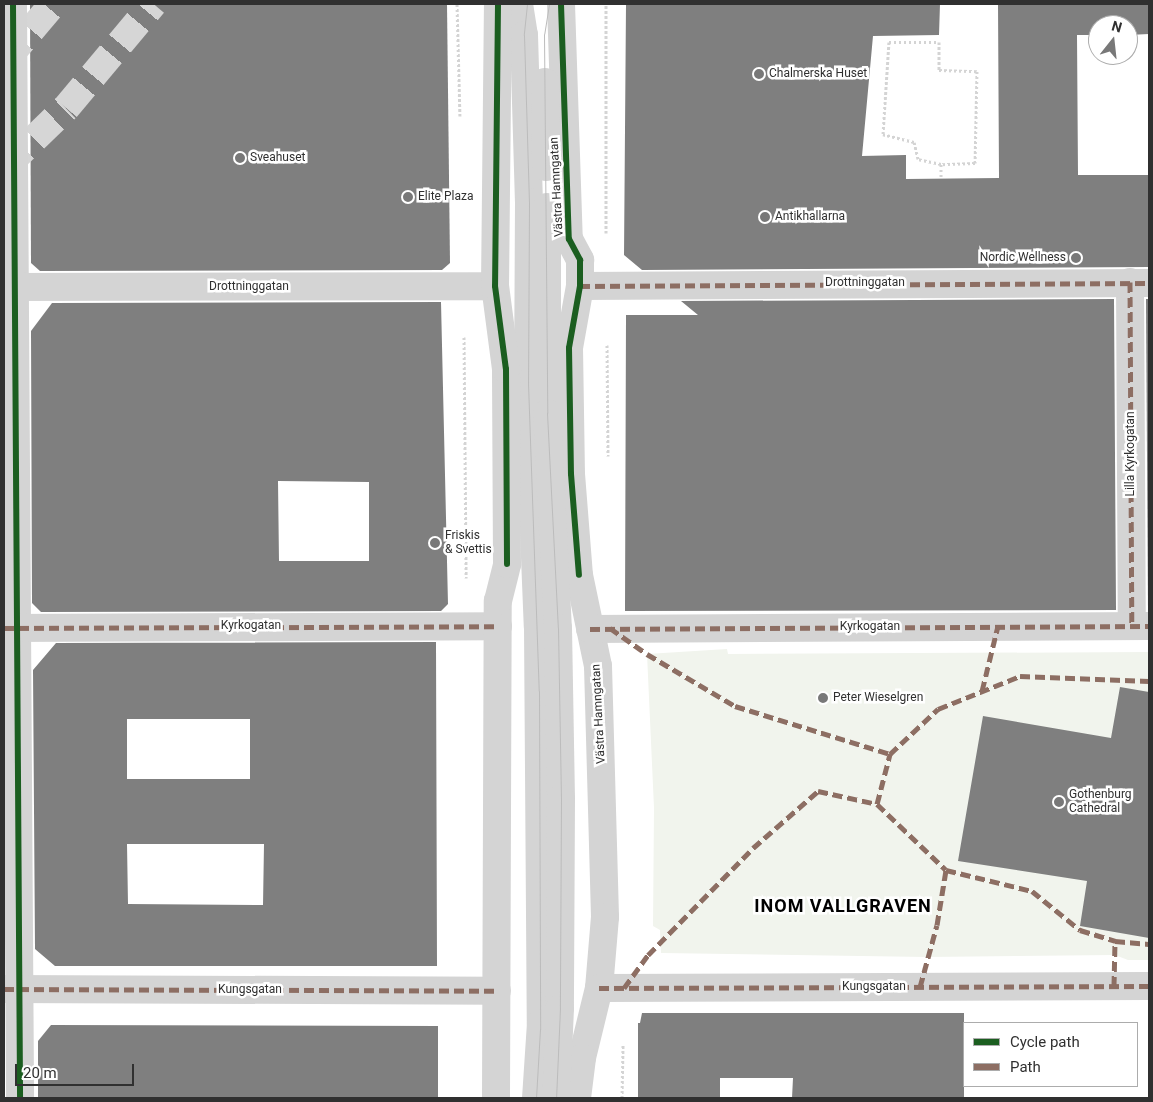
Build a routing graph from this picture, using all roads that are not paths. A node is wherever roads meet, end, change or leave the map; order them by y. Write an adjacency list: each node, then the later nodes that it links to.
1 (13, 4): 11 (street)
2 (498, 4): 10 (street)
3 (519, 4): 7 (street)
4 (527, 4): 7 (street)
5 (549, 4): 23 (street)
6 (561, 4): 9 (street, Västra Hamngatan)
7 (524, 35): 22 (street)
8 (1140, 282): 9 (street, Drottninggatan); 13 (street, Lilla Kyrkogatan)
9 (593, 285): 15 (street, Västra Hamngatan)
10 (495, 286): 11 (street, Drottninggatan); 12 (street)
11 (9, 287): 14 (street)
12 (498, 626): 14 (street, Kyrkogatan); 19 (street)
13 (1140, 626): 15 (street, Kyrkogatan)
14 (10, 628): 18 (street)
15 (590, 629): 17 (street, Västra Hamngatan)
16 (1149, 986): 17 (street, Kungsgatan)
17 (599, 988): 24 (street, Västra Hamngatan)
18 (10, 989): 19 (street, Kungsgatan); 20 (street)
19 (497, 991): 21 (street)
20 (20, 1098)
21 (496, 1098)
22 (536, 1098)
23 (556, 1098)
24 (577, 1098)

